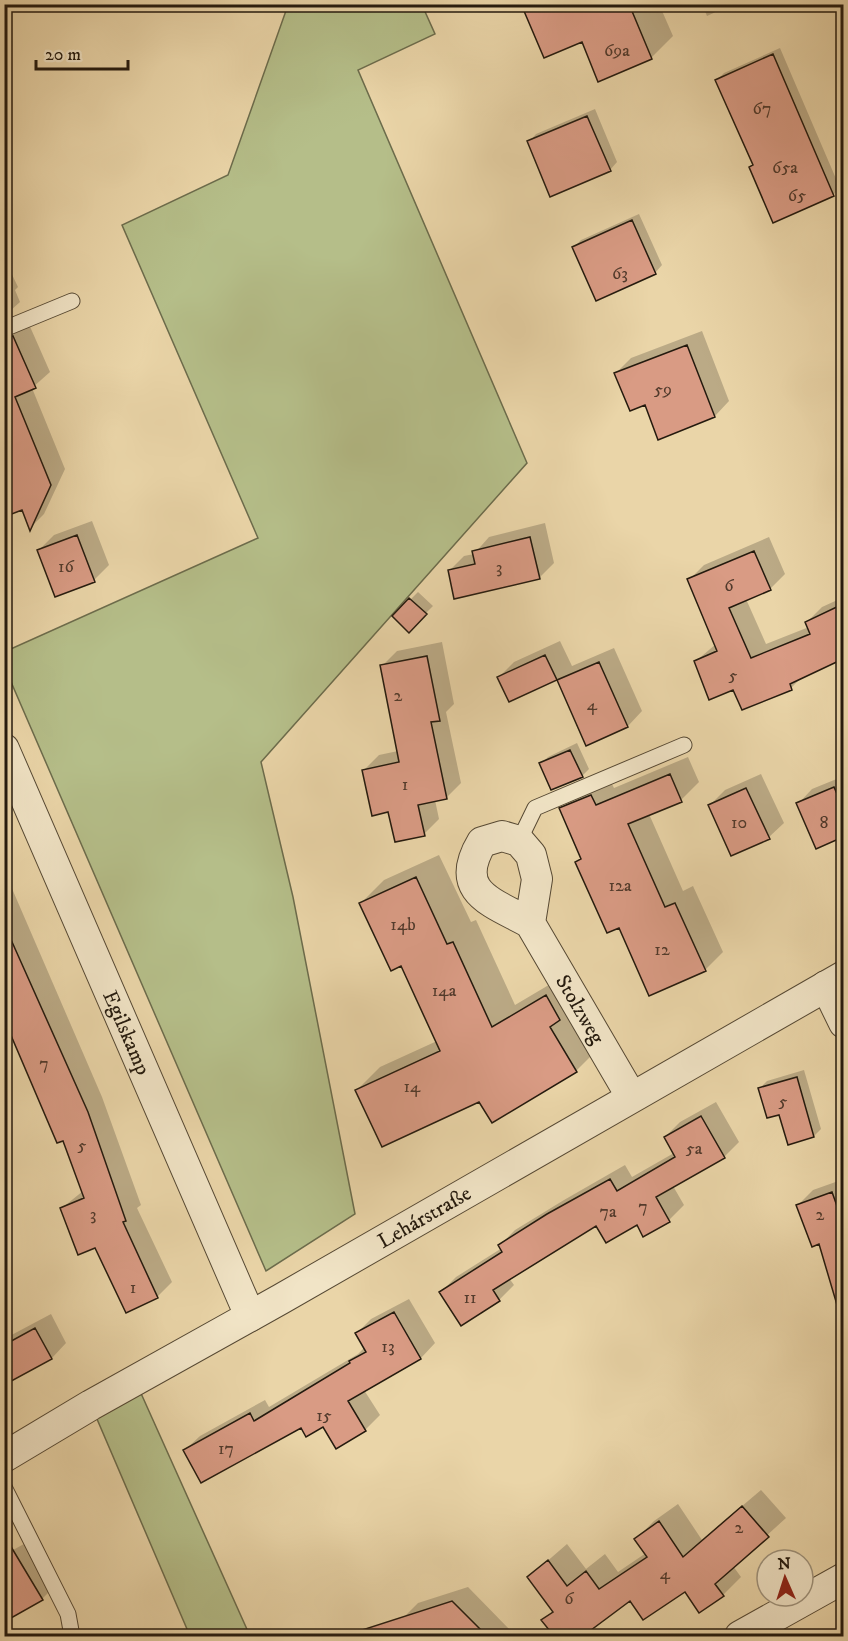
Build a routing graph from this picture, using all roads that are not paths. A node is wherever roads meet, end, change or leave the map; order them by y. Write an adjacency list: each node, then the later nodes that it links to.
1 (72, 301): 2 (lane)
2 (4, 329)
3 (684, 744): 5 (lane)
4 (4, 749): 10 (street, Egilskamp)
5 (519, 841): 6 (street); 6 (street, Stolzweg)
6 (531, 923): 9 (street, Stolzweg)
7 (835, 981): 8 (street); 9 (street, Lehárstraße)
8 (843, 1023)
9 (631, 1096): 10 (street, Lehárstraße)
10 (250, 1316): 11 (street, Lehárstraße)
11 (4, 1457)
12 (4, 1487): 14 (lane)
13 (843, 1578): 15 (street)
14 (72, 1636)
15 (740, 1636)

